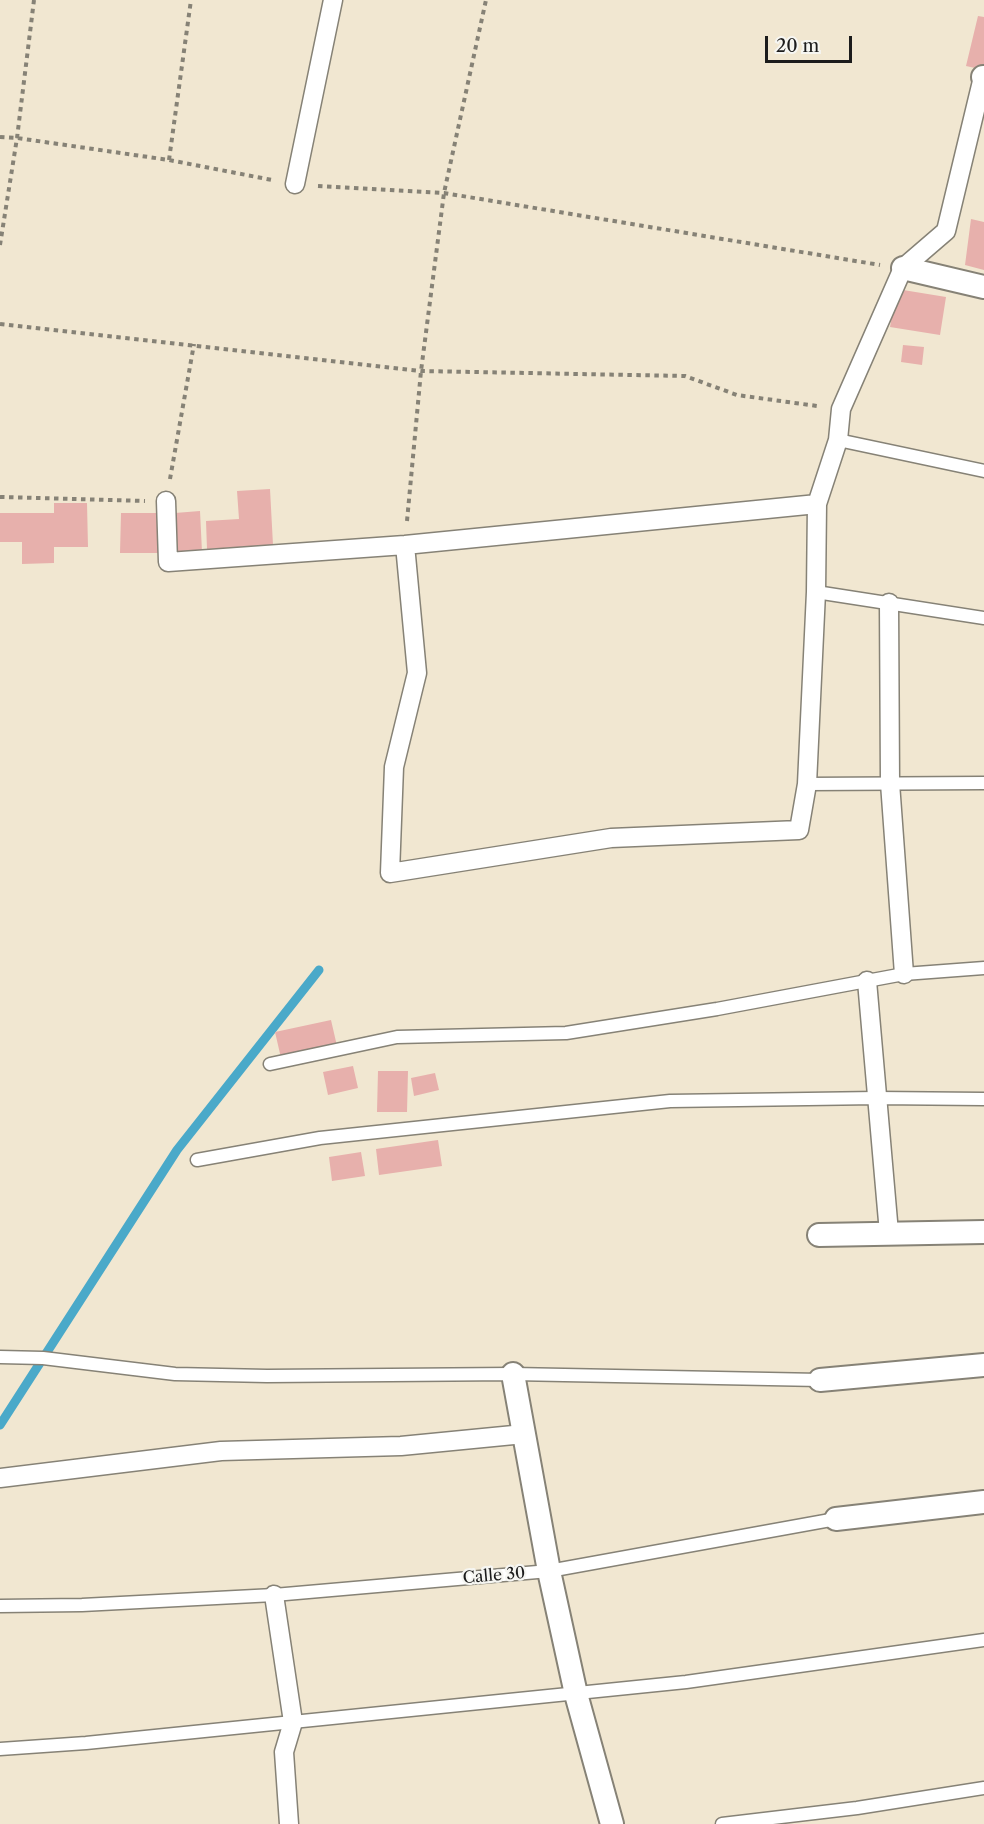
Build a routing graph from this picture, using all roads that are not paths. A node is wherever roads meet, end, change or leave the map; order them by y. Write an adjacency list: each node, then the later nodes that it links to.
1 (333, 0): 3 (street)
2 (984, 77): 4 (street)
3 (295, 184)
4 (903, 268): 5 (street); 6 (street)
5 (984, 286)
6 (838, 440): 7 (lane); 9 (street)
7 (984, 471)
8 (166, 501): 10 (street)
9 (817, 504): 10 (street); 11 (street)
10 (405, 545): 16 (street)
11 (816, 592): 12 (lane); 16 (street)
12 (889, 603): 13 (lane); 14 (street)
13 (984, 618)
14 (890, 783): 15 (lane); 16 (lane); 18 (street)
15 (984, 783)
16 (807, 784)
17 (984, 968): 18 (lane)
18 (904, 974): 19 (lane)
19 (867, 981): 20 (lane); 21 (street)
20 (270, 1064)
21 (876, 1098): 22 (lane); 23 (lane); 25 (street)
22 (984, 1099)
23 (197, 1160)
24 (984, 1232): 25 (street)
25 (889, 1233): 26 (street)
26 (819, 1234)
27 (0, 1357): 29 (lane)
28 (984, 1365): 30 (street)
29 (513, 1374): 30 (lane); 31 (street)
30 (820, 1380)
31 (524, 1434): 32 (street); 35 (street)
32 (0, 1479)
33 (984, 1502): 34 (street, Calle 30)
34 (836, 1519): 35 (lane, Calle 30)
35 (549, 1571): 36 (lane, Calle 30); 39 (street)
36 (274, 1595): 37 (lane, Calle 30); 40 (street)
37 (0, 1606)
38 (984, 1640): 39 (lane)
39 (576, 1694): 40 (lane); 44 (street)
40 (293, 1722): 41 (lane); 43 (street)
41 (0, 1749)
42 (984, 1788): 45 (lane)
43 (290, 1824)
44 (612, 1824)
45 (722, 1824)

